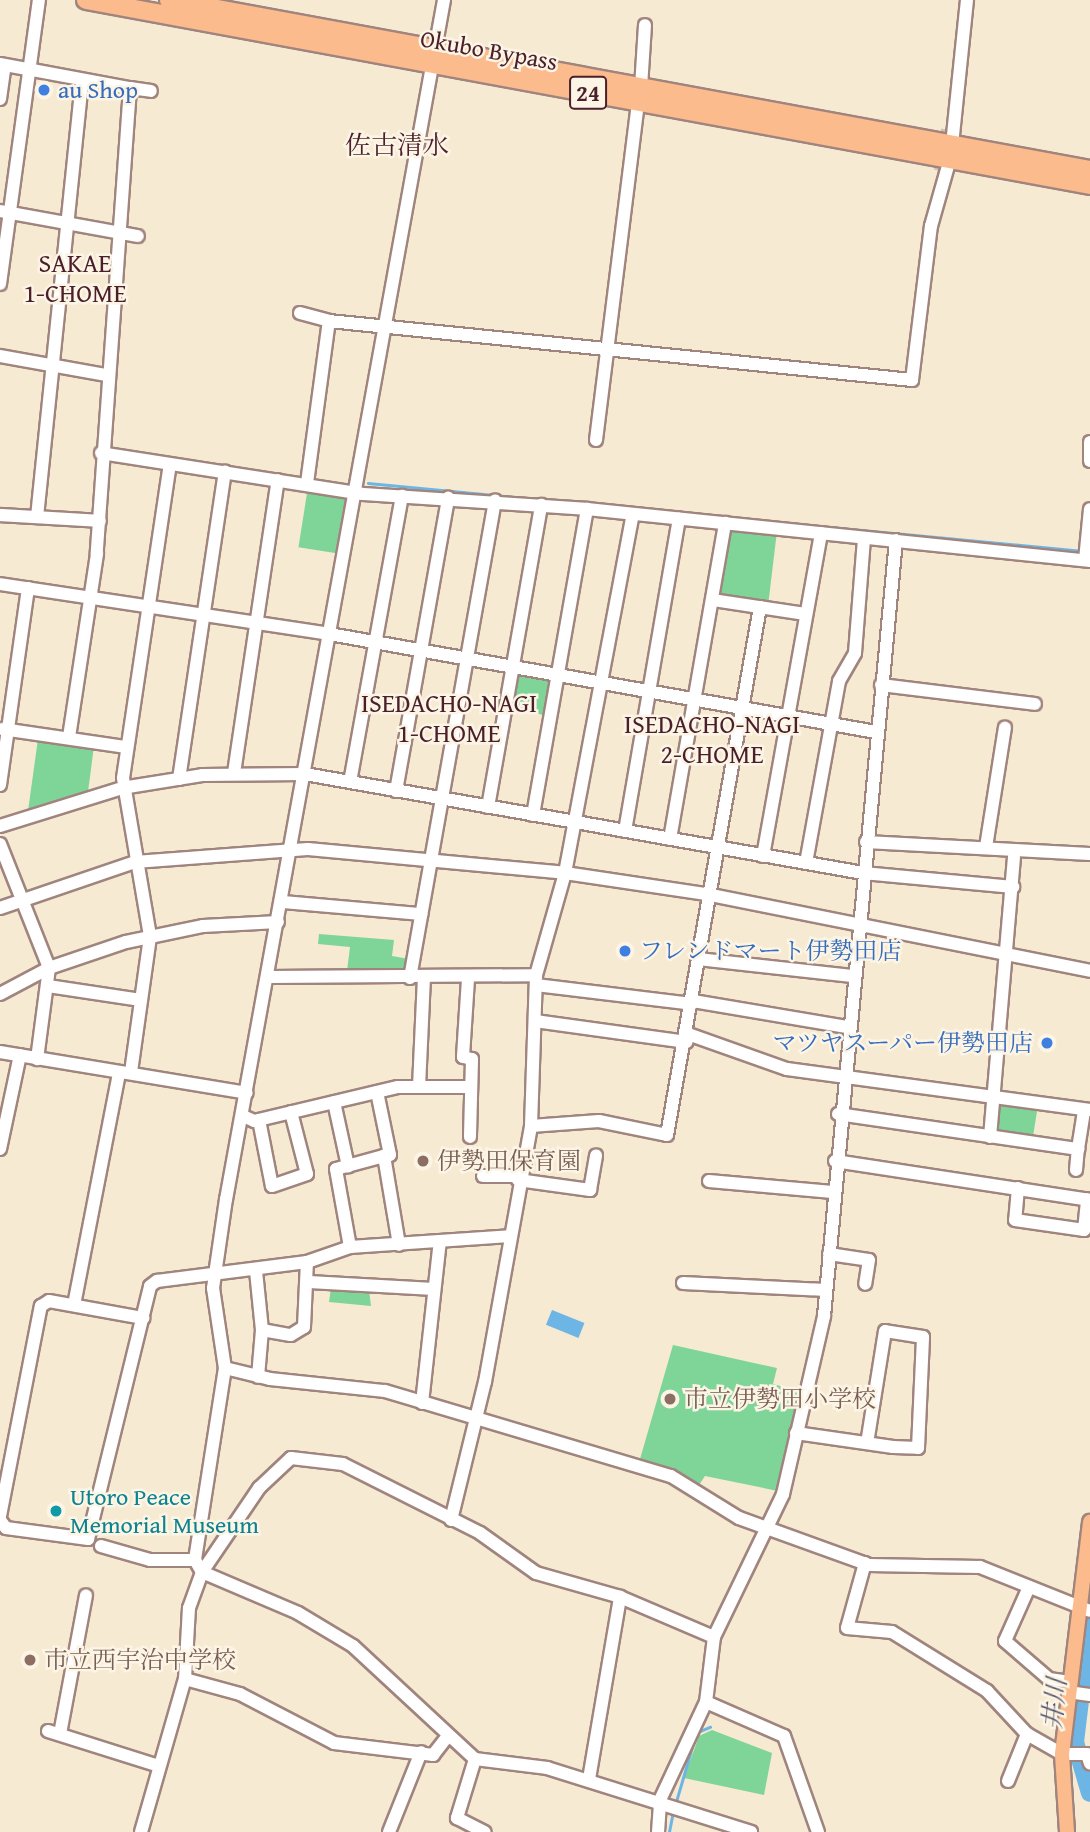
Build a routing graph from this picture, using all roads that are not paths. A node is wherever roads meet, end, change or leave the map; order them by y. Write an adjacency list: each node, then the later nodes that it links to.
1 (39, 0): 8 (street)
2 (86, 0): 6 (highway, Okubo Bypass / 24)
3 (169, 0): 6 (highway, Okubo Bypass / 24)
4 (444, 0): 6 (street)
5 (967, 0): 14 (street)
6 (434, 57): 12 (highway, Okubo Bypass / 24); 24 (street)
7 (2, 64): 8 (street); 13 (street)
8 (29, 69): 9 (street); 17 (street)
9 (82, 80): 10 (street); 18 (street)
10 (130, 88): 11 (street); 19 (street)
11 (151, 91)
12 (636, 94): 14 (highway, Okubo Bypass / 24); 25 (street)
13 (0, 99)
14 (947, 151): 15 (highway, Okubo Bypass / 24); 16 (highway, Okubo Bypass / 24); 25 (street)
15 (1090, 170)
16 (1090, 185)
17 (5, 212): 18 (street); 21 (street)
18 (65, 222): 19 (street); 27 (street)
19 (116, 231): 20 (street); 28 (street)
20 (138, 236)
21 (0, 284)
22 (300, 313): 23 (street)
23 (329, 321): 24 (street); 36 (street)
24 (387, 325): 25 (street); 37 (street)
25 (607, 348): 29 (street)
26 (0, 356): 27 (street)
27 (49, 365): 28 (street); 46 (street)
28 (106, 374): 31 (street)
29 (596, 440)
30 (1090, 442): 32 (street)
31 (102, 453): 33 (street); 48 (street)
32 (1090, 461)
33 (170, 464): 34 (street); 58 (street)
34 (225, 471): 35 (street); 60 (street)
35 (278, 480): 36 (street); 62 (street)
36 (307, 484): 37 (street)
37 (357, 492): 38 (street); 63 (street)
38 (402, 496): 39 (street); 64 (street)
39 (448, 498): 40 (street); 65 (street)
40 (495, 501): 41 (street); 66 (street)
41 (541, 505): 42 (street); 67 (street)
42 (587, 509): 44 (street); 68 (street)
43 (1090, 509): 53 (street)
44 (633, 514): 47 (street); 69 (street)
45 (0, 515): 46 (street)
46 (37, 517): 48 (street)
47 (679, 519): 49 (street); 71 (street)
48 (100, 521): 56 (street)
49 (726, 523): 50 (street); 57 (street)
50 (821, 533): 51 (street); 61 (street)
51 (864, 538): 52 (street); 76 (street)
52 (896, 540): 53 (street); 70 (street)
53 (1087, 554)
54 (0, 584): 55 (street)
55 (28, 588): 56 (street); 78 (street)
56 (90, 597): 58 (street); 80 (street)
57 (713, 600): 59 (street); 72 (street)
58 (148, 606): 60 (street); 81 (street)
59 (760, 607): 61 (street); 74 (street)
60 (202, 614): 62 (street); 84 (street)
61 (806, 614): 75 (street)
62 (257, 622): 63 (street); 82 (street)
63 (330, 634): 64 (street); 83 (street)
64 (375, 642): 65 (street); 85 (street)
65 (420, 650): 66 (street); 88 (street)
66 (467, 658): 67 (street); 89 (street)
67 (513, 667): 68 (street); 90 (street)
68 (558, 675): 69 (street); 91 (street)
69 (601, 682): 71 (street); 92 (street)
70 (881, 685): 73 (street); 79 (street)
71 (649, 691): 72 (street); 94 (street)
72 (695, 699): 74 (street); 95 (street)
73 (1035, 704)
74 (740, 707): 75 (street); 98 (street)
75 (786, 716): 76 (street); 102 (street)
76 (830, 723): 79 (street); 106 (street)
77 (1005, 727): 99 (street)
78 (4, 729): 80 (street); 86 (street)
79 (876, 732): 96 (street)
80 (69, 737): 81 (street)
81 (126, 747): 87 (street)
82 (234, 774): 83 (street); 84 (street)
83 (305, 774): 85 (street); 100 (street)
84 (179, 779): 87 (street)
85 (350, 782): 88 (street)
86 (0, 785)
87 (122, 788): 93 (street); 105 (street)
88 (396, 790): 89 (street)
89 (442, 799): 90 (street); 104 (street)
90 (488, 807): 91 (street)
91 (533, 815): 92 (street)
92 (575, 822): 94 (street); 107 (street)
93 (0, 826)
94 (625, 831): 95 (street)
95 (670, 839): 98 (street)
96 (866, 842): 99 (street); 108 (street)
97 (0, 844): 111 (street)
98 (715, 847): 102 (street); 110 (street)
99 (986, 847): 101 (street)
100 (294, 849): 104 (street); 105 (street); 112 (street)
101 (1090, 854)
102 (763, 856): 106 (street)
103 (1014, 858): 109 (street)
104 (431, 860): 107 (street); 114 (street)
105 (135, 862): 111 (street); 117 (street)
106 (806, 863): 108 (street)
107 (565, 873): 110 (street); 127 (street)
108 (863, 873): 109 (street); 116 (street)
109 (1013, 887): 118 (street)
110 (706, 894): 116 (street); 119 (street)
111 (21, 897): 113 (street); 120 (street)
112 (283, 902): 114 (street); 115 (street)
113 (0, 908)
114 (421, 914): 124 (street)
115 (278, 922): 117 (street); 123 (street)
116 (857, 926): 118 (street); 122 (street)
117 (150, 936): 120 (street); 130 (street)
118 (1006, 955): 121 (street); 144 (street)
119 (698, 959): 122 (street); 131 (street)
120 (49, 968): 128 (street); 129 (street)
121 (1090, 971)
122 (852, 976): 133 (street)
123 (268, 977): 124 (street); 143 (street)
124 (410, 978): 125 (street)
125 (424, 978): 126 (street); 140 (street)
126 (468, 979): 127 (street); 141 (street)
127 (536, 980): 131 (street); 132 (street)
128 (48, 986): 130 (street); 137 (street)
129 (0, 994)
130 (141, 1000): 138 (street)
131 (692, 1002): 133 (street); 134 (street)
132 (535, 1021): 134 (street); 151 (street)
133 (847, 1027): 139 (street)
134 (688, 1038): 139 (street); 151 (street)
135 (0, 1052): 136 (street)
136 (20, 1055): 137 (street); 154 (street)
137 (37, 1059): 138 (street)
138 (125, 1073): 143 (street); 180 (street)
139 (842, 1075): 144 (street); 148 (street)
140 (419, 1087): 141 (street); 142 (street)
141 (471, 1087): 152 (street)
142 (377, 1092): 145 (street); 156 (street)
143 (247, 1093): 149 (street)
144 (995, 1096): 146 (street); 153 (street)
145 (334, 1102): 147 (street); 159 (street)
146 (1087, 1110): 155 (street)
147 (291, 1112): 150 (street); 150 (street)
148 (838, 1114): 153 (street); 158 (street)
149 (243, 1116): 150 (street); 174 (street)
150 (259, 1120)
151 (531, 1126): 162 (street)
152 (470, 1137)
153 (990, 1137): 155 (street)
154 (0, 1149)
155 (1078, 1149): 160 (street)
156 (384, 1157): 159 (street); 169 (street)
157 (596, 1157): 162 (street)
158 (835, 1161): 164 (street); 165 (street)
159 (348, 1166): 170 (street)
160 (1076, 1170)
161 (483, 1176): 162 (street)
162 (518, 1178): 167 (street)
163 (709, 1181): 165 (street)
164 (1018, 1188): 166 (street); 166 (street)
165 (833, 1192): 171 (street)
166 (1088, 1199)
167 (510, 1236): 168 (street); 186 (street)
168 (439, 1241): 169 (street); 178 (street)
169 (399, 1245): 170 (street)
170 (350, 1247): 172 (street)
171 (829, 1254): 177 (street); 179 (street)
172 (307, 1262): 173 (street); 175 (street)
173 (256, 1271): 174 (street); 182 (street)
174 (215, 1275): 181 (street); 183 (street)
175 (309, 1282): 178 (street); 182 (street)
176 (683, 1283): 179 (street)
177 (865, 1284)
178 (434, 1289): 185 (street)
179 (826, 1290): 187 (street)
180 (74, 1305): 181 (street); 189 (street)
181 (143, 1318): 189 (street)
182 (262, 1330): 184 (street)
183 (225, 1368): 184 (street); 195 (street)
184 (258, 1377): 185 (street)
185 (422, 1403): 186 (street)
186 (473, 1421): 190 (street); 192 (street)
187 (796, 1433): 188 (street); 192 (street)
188 (867, 1443): 188 (street)
189 (0, 1518)
190 (451, 1520): 197 (street); 200 (street)
191 (1090, 1522): 193 (main road)
192 (762, 1527): 196 (street); 202 (street)
193 (1089, 1544): 201 (main road)
194 (101, 1546): 195 (street)
195 (195, 1560): 197 (street)
196 (865, 1563): 198 (street); 207 (street)
197 (202, 1572): 203 (street); 208 (street)
198 (1029, 1587): 201 (street); 204 (street)
199 (86, 1595): 212 (street)
200 (620, 1597): 202 (street); 213 (street)
201 (1083, 1610): 204 (main road)
202 (714, 1637): 206 (street)
203 (185, 1679): 209 (street); 212 (street)
204 (1071, 1689): 205 (street); 210 (main road)
205 (1090, 1695)
206 (706, 1702): 215 (street); 221 (street)
207 (1027, 1734): 210 (street); 214 (street)
208 (447, 1737): 209 (street); 211 (street)
209 (421, 1752): 217 (street)
210 (1076, 1756): 222 (main road)
211 (475, 1759): 213 (street); 218 (street)
212 (159, 1766): 216 (street)
213 (589, 1779): 215 (street)
214 (1008, 1781)
215 (660, 1800): 219 (street); 220 (street)
216 (141, 1832)
217 (389, 1832)
218 (485, 1832)
219 (658, 1832)
220 (751, 1832)
221 (818, 1832)
222 (1067, 1832)

